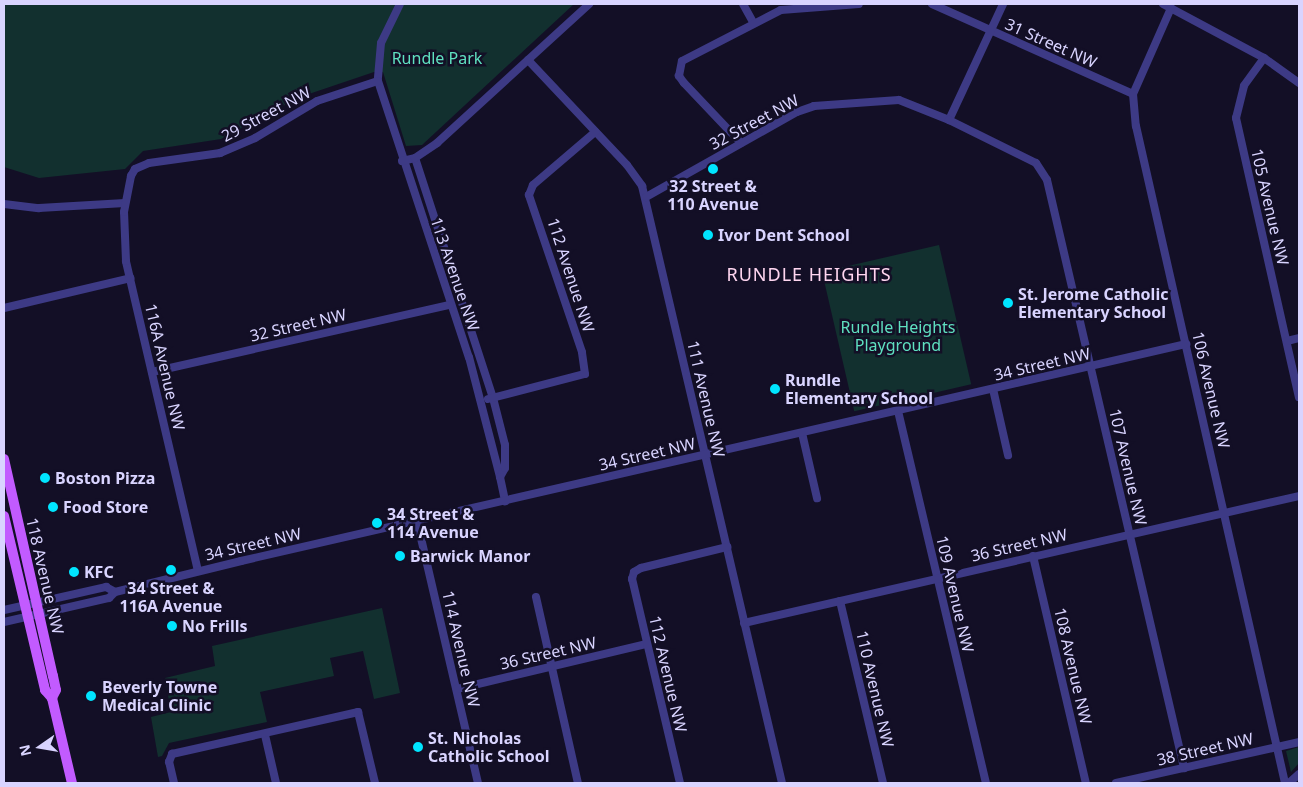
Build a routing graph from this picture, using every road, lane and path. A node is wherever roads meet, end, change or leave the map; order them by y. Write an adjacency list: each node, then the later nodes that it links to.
1 (400, 4): 13 (street)
2 (589, 4): 12 (street)
3 (743, 4): 9 (street)
4 (859, 4): 9 (street)
5 (932, 4): 10 (street, 31 Street NW)
6 (1003, 4): 10 (street)
7 (1163, 4): 8 (street)
8 (1171, 8): 11 (street); 15 (street, 106 Avenue NW)
9 (753, 22): 18 (street)
10 (990, 32): 15 (street, 31 Street NW); 16 (street)
11 (1264, 58): 14 (street); 30 (street, 105 Avenue NW)
12 (528, 60): 17 (street, 111 Avenue NW); 19 (street)
13 (378, 81): 20 (street, 113 Avenue NW); 21 (street, 29 Street NW)
14 (1299, 83)
15 (1134, 94): 31 (street, 106 Avenue NW)
16 (949, 120): 18 (street, 32 Street NW); 22 (street, 32 Street NW)
17 (595, 132): 23 (street, 111 Avenue NW); 36 (street, 112 Avenue NW)
18 (741, 143): 23 (street, 32 Street NW)
19 (415, 158): 20 (street); 36 (street, 113 Avenue NW)
20 (402, 161): 27 (street, 113 Avenue NW)
21 (135, 169): 24 (street, 116A Avenue NW)
22 (1044, 173): 32 (street, 107 Avenue NW)
23 (646, 197): 40 (street, 111 Avenue NW)
24 (125, 203): 25 (street); 26 (street, 116A Avenue NW)
25 (4, 204)
26 (130, 278): 28 (street); 33 (street, 116A Avenue NW)
27 (450, 305): 33 (street, 32 Street NW); 37 (street, 113 Avenue NW)
28 (4, 308)
29 (1299, 338): 30 (street)
30 (1287, 341): 35 (street, 105 Avenue NW)
31 (1186, 344): 32 (street, 34 Street NW); 47 (street, 106 Avenue NW)
32 (1090, 367): 34 (street, 34 Street NW); 50 (street, 107 Avenue NW)
33 (152, 372): 53 (street, 116A Avenue NW)
34 (993, 389): 38 (street, 34 Street NW); 41 (street)
35 (1299, 397)
36 (493, 398): 37 (street); 43 (street, 113 Avenue NW)
37 (482, 401): 43 (street, 113 Avenue NW)
38 (898, 411): 39 (street, 34 Street NW); 54 (street, 109 Avenue NW)
39 (802, 433): 40 (street, 34 Street NW); 45 (street)
40 (704, 455): 46 (street, 34 Street NW); 51 (street, 111 Avenue NW)
41 (1008, 455)
42 (4, 459): 58 (main road, 118 Avenue NW)
43 (500, 477): 46 (street, 113 Avenue NW)
44 (1299, 496): 47 (street, 36 Street NW)
45 (817, 498)
46 (506, 501): 49 (street, 34 Street NW)
47 (1224, 511): 50 (street, 36 Street NW); 71 (street, 106 Avenue NW)
48 (4, 516): 59 (main road, 118 Avenue NW)
49 (417, 521): 53 (street, 34 Street NW); 67 (street, 114 Avenue NW)
50 (1129, 533): 52 (street, 36 Street NW); 72 (street, 107 Avenue NW)
51 (727, 547): 64 (street, 111 Avenue NW); 65 (street, 112 Avenue NW)
52 (1033, 556): 54 (street, 36 Street NW); 84 (street, 108 Avenue NW)
53 (198, 571): 55 (street, 34 Street NW)
54 (938, 578): 57 (street, 36 Street NW); 83 (street, 109 Avenue NW)
55 (115, 592): 58 (street, 34 Street NW); 61 (street, 34 Street NW)
56 (536, 597): 66 (street)
57 (840, 600): 64 (street, 36 Street NW); 82 (street, 110 Avenue NW)
58 (36, 603): 59 (street, 34 Street NW); 61 (main road, 118 Avenue NW)
59 (24, 605): 60 (street, 34 Street NW); 62 (main road, 118 Avenue NW)
60 (4, 610)
61 (39, 614): 62 (street, 34 Street NW); 68 (main road, 118 Avenue NW)
62 (27, 617): 63 (street, 34 Street NW); 68 (main road, 118 Avenue NW)
63 (4, 622)
64 (744, 623): 81 (street, 111 Avenue NW)
65 (646, 644): 66 (street, 36 Street NW); 80 (street, 112 Avenue NW)
66 (551, 667): 67 (street, 36 Street NW); 79 (street)
67 (457, 689): 78 (street, 114 Avenue NW)
68 (52, 698): 74 (main road, 118 Avenue NW)
69 (265, 735): 75 (street); 76 (street); 77 (street)
70 (1299, 742): 71 (street, 38 Street NW)
71 (1277, 746): 72 (street, 38 Street NW); 86 (street, 106 Avenue NW)
72 (1184, 768): 85 (street, 38 Street NW)
73 (1299, 774): 87 (street)
74 (72, 783)
75 (174, 783)
76 (276, 783)
77 (375, 783)
78 (478, 783)
79 (578, 783)
80 (680, 783)
81 (782, 783)
82 (883, 783)
83 (986, 783)
84 (1086, 783)
85 (1116, 783)
86 (1285, 783)
87 (1289, 783)

